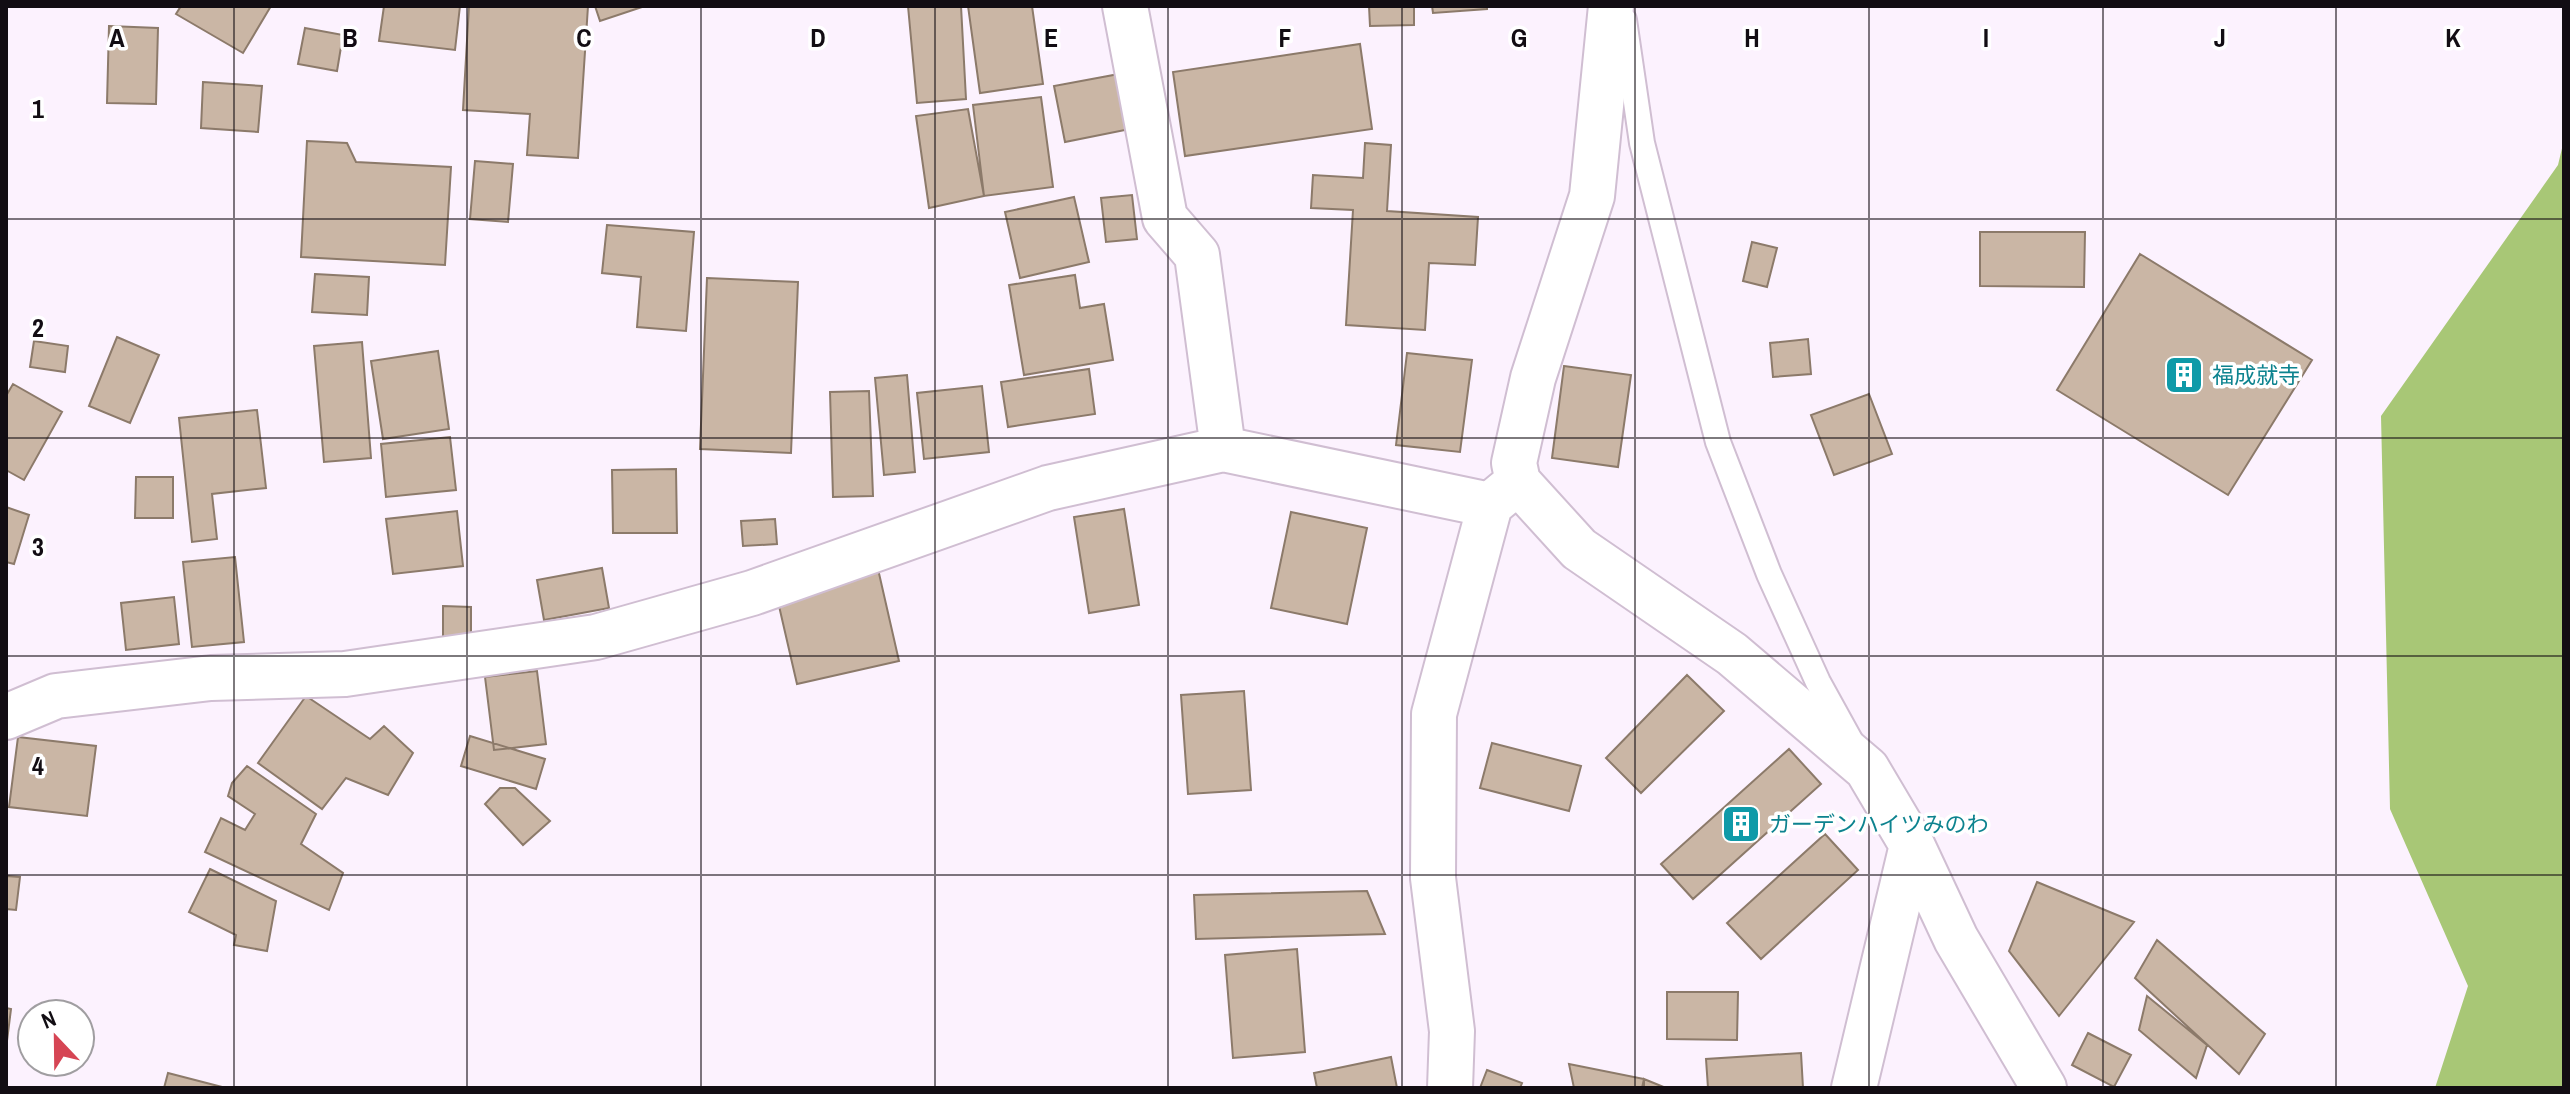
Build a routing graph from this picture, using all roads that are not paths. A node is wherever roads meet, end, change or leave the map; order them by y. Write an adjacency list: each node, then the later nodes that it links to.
1 (1125, 6): 4 (street)
2 (1611, 6): 5 (street)
3 (1622, 6): 7 (lane)
4 (1223, 449): 5 (street); 6 (street)
5 (1504, 493): 7 (street); 9 (street)
6 (6, 717)
7 (1867, 769): 8 (street)
8 (1912, 845): 10 (street); 11 (street)
9 (1450, 1088)
10 (1854, 1088)
11 (2044, 1088)

